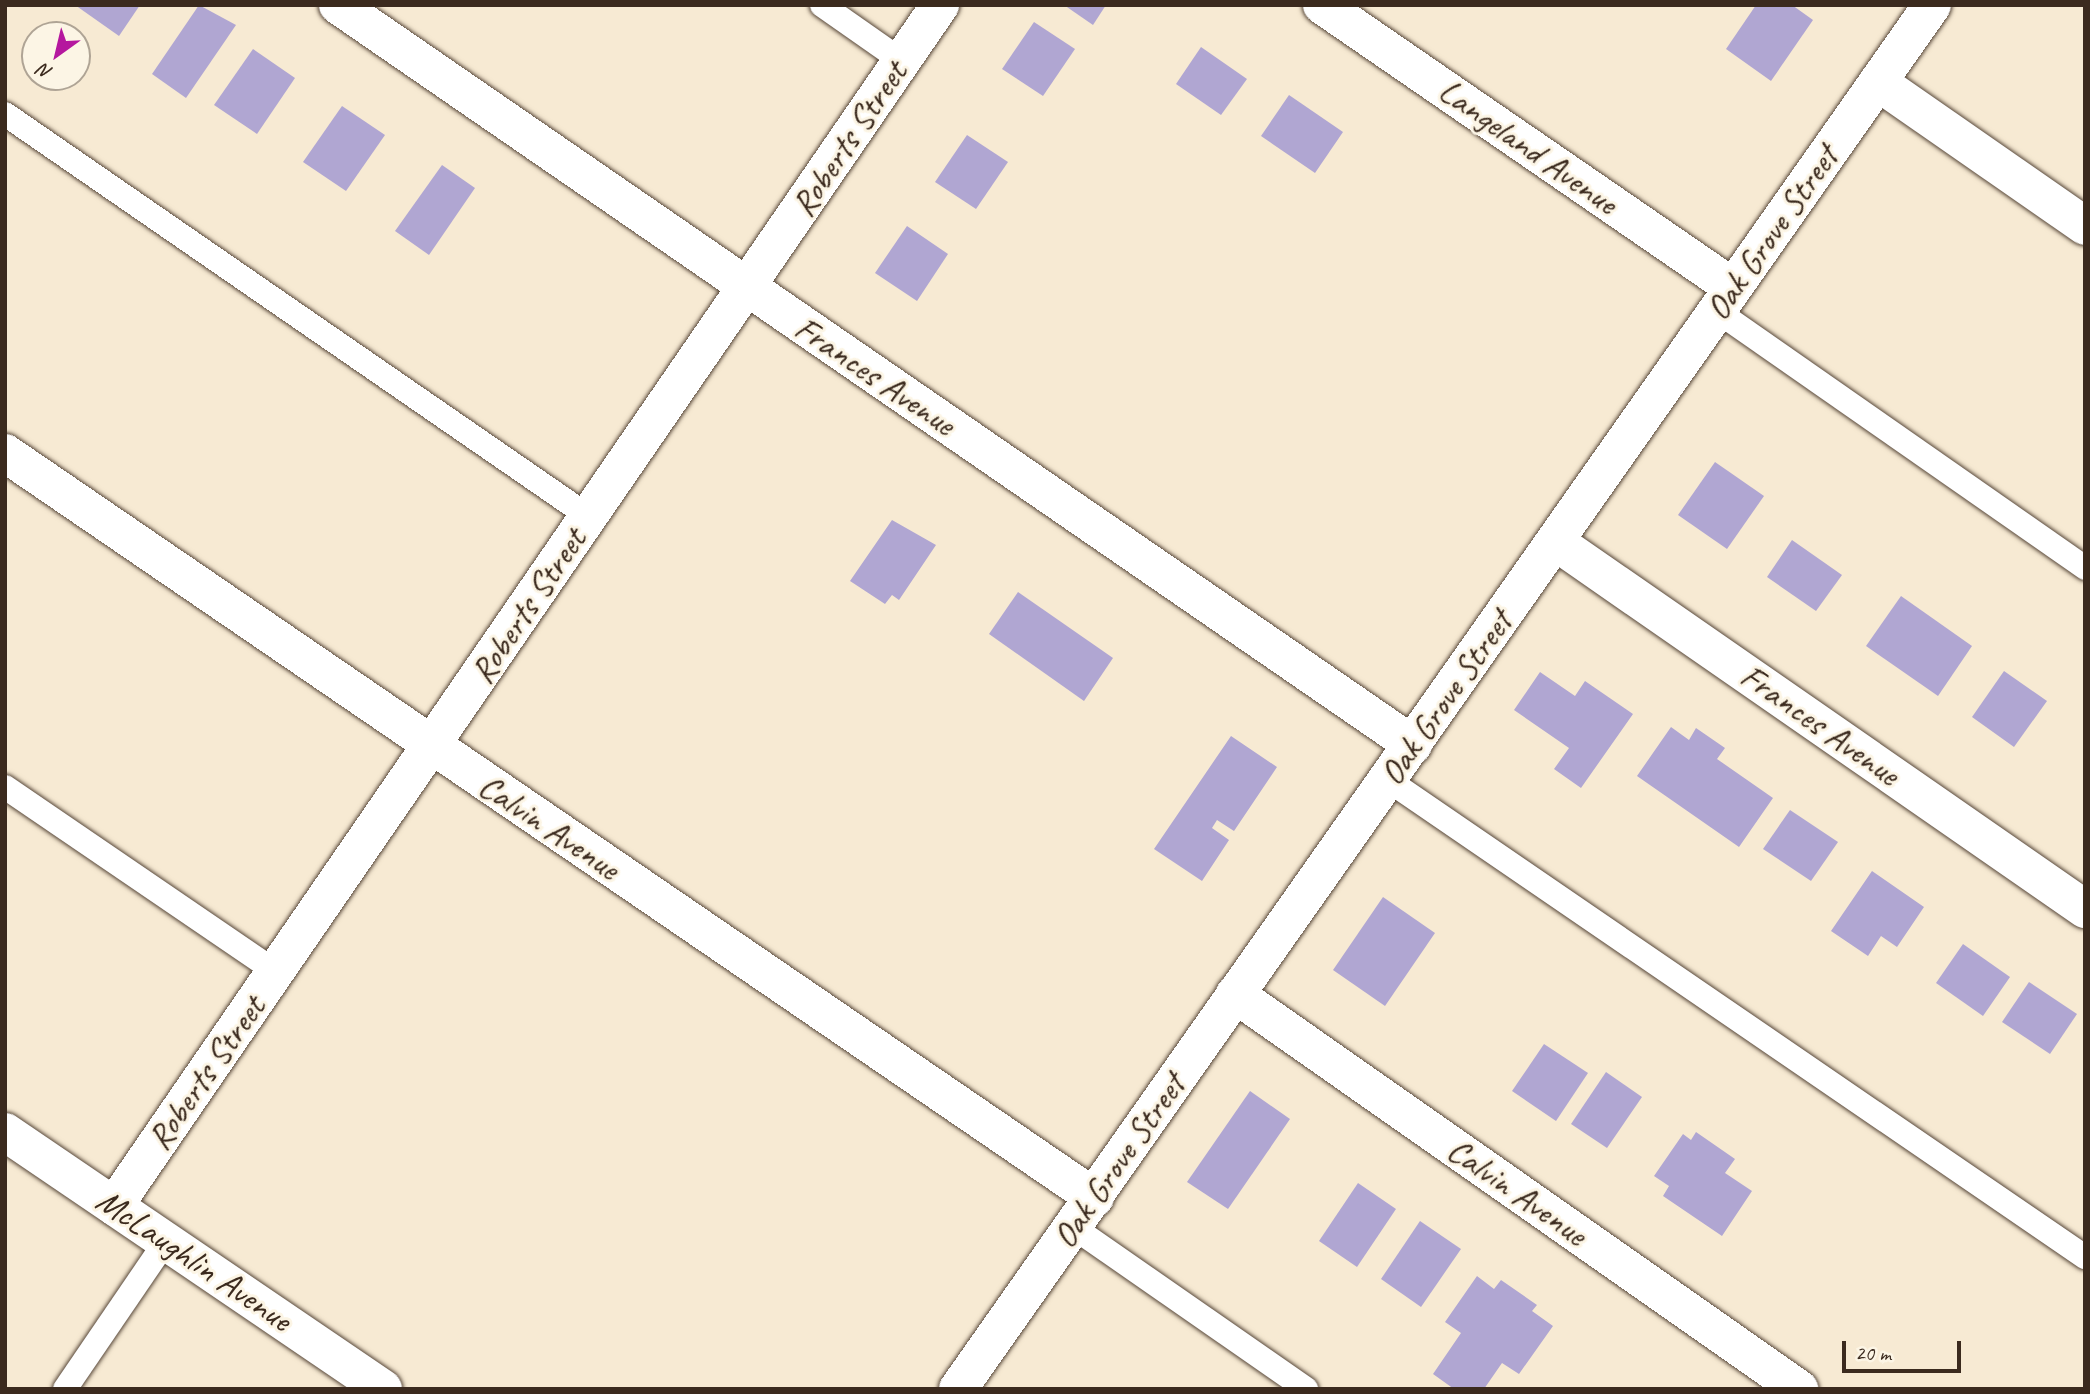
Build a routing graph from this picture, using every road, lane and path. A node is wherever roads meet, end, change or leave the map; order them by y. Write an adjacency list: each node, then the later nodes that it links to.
1 (338, 5): 10 (street, Frances Avenue)
2 (822, 5): 6 (lane)
3 (940, 5): 6 (street, Roberts Street)
4 (1322, 5): 11 (street, Langeland Avenue)
5 (1932, 5): 7 (street, Oak Grove Street)
6 (902, 61): 10 (street, Roberts Street)
7 (1878, 82): 9 (street); 11 (street, Oak Grove Street)
8 (5, 114): 13 (lane)
9 (2085, 226)
10 (747, 288): 13 (street, Roberts Street); 16 (street, Frances Avenue)
11 (1725, 300): 14 (street, Oak Grove Street); 15 (lane)
12 (5, 453): 17 (street, Calvin Avenue)
13 (588, 516): 17 (street, Roberts Street)
14 (1556, 542): 16 (street, Oak Grove Street); 20 (street, Frances Avenue)
15 (2085, 568)
16 (1413, 745): 18 (street, Oak Grove Street)
17 (431, 747): 21 (street, Roberts Street); 25 (street, Calvin Avenue)
18 (1388, 780): 22 (street, Oak Grove Street); 27 (lane)
19 (5, 787): 21 (lane)
20 (2085, 909)
21 (276, 972): 24 (street, Roberts Street)
22 (1236, 994): 25 (street, Oak Grove Street); 32 (street, Calvin Avenue)
23 (5, 1132): 24 (street, McLaughlin Avenue)
24 (114, 1206): 26 (street, McLaughlin Avenue)
25 (1084, 1212): 30 (street, Oak Grove Street); 31 (lane)
26 (166, 1241): 28 (lane); 29 (street, McLaughlin Avenue)
27 (2085, 1257)
28 (65, 1389)
29 (383, 1389)
30 (958, 1389)
31 (1306, 1389)
32 (1799, 1389)

